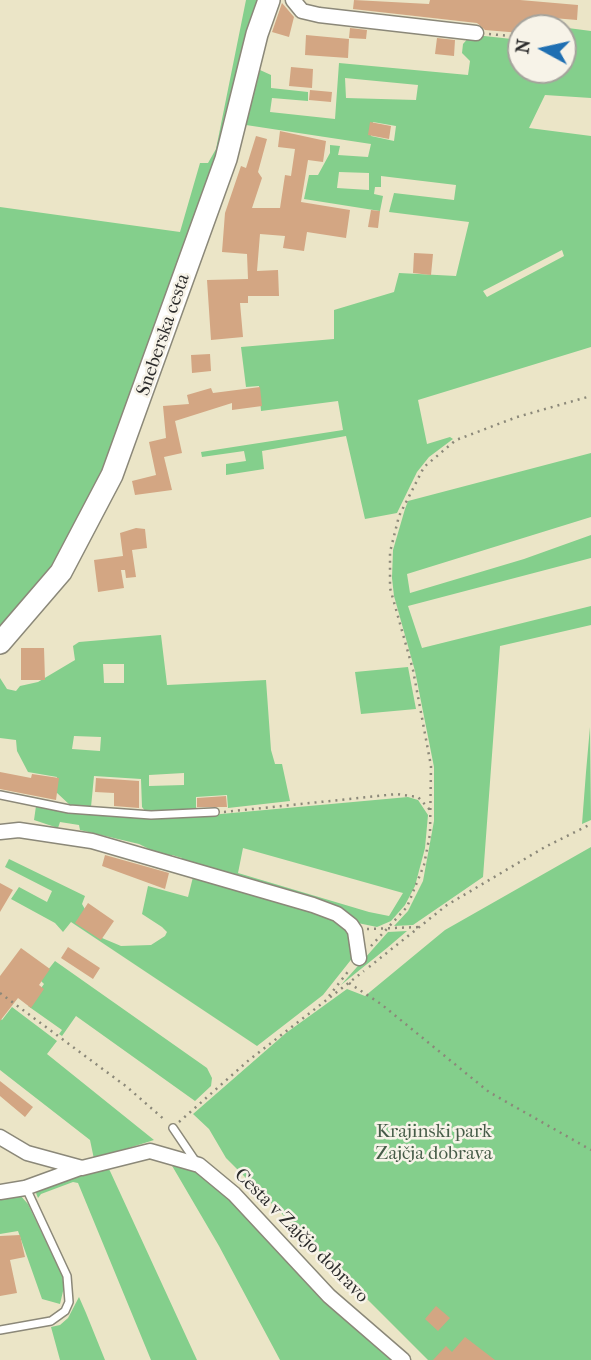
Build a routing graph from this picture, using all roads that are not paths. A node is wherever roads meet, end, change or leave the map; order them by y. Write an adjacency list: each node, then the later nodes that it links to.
1 (269, 0): 4 (street, Sneberska cesta)
2 (293, 0): 3 (street)
3 (475, 33)
4 (0, 643)
5 (0, 795): 6 (lane)
6 (215, 813)
7 (0, 832): 8 (street)
8 (359, 958)
9 (173, 1128): 12 (lane)
10 (0, 1137): 11 (street, Cesta v Zajčjo dobravo)
11 (27, 1153): 13 (street, Cesta v Zajčjo dobravo); 14 (street)
12 (198, 1165): 13 (street, Cesta v Zajčjo dobravo); 17 (street, Cesta v Zajčjo dobravo)
13 (82, 1168): 14 (street, Cesta v Zajčjo dobravo)
14 (25, 1188): 15 (street, Cesta v Zajčjo dobravo); 16 (lane)
15 (0, 1192)
16 (0, 1330)
17 (403, 1360)

